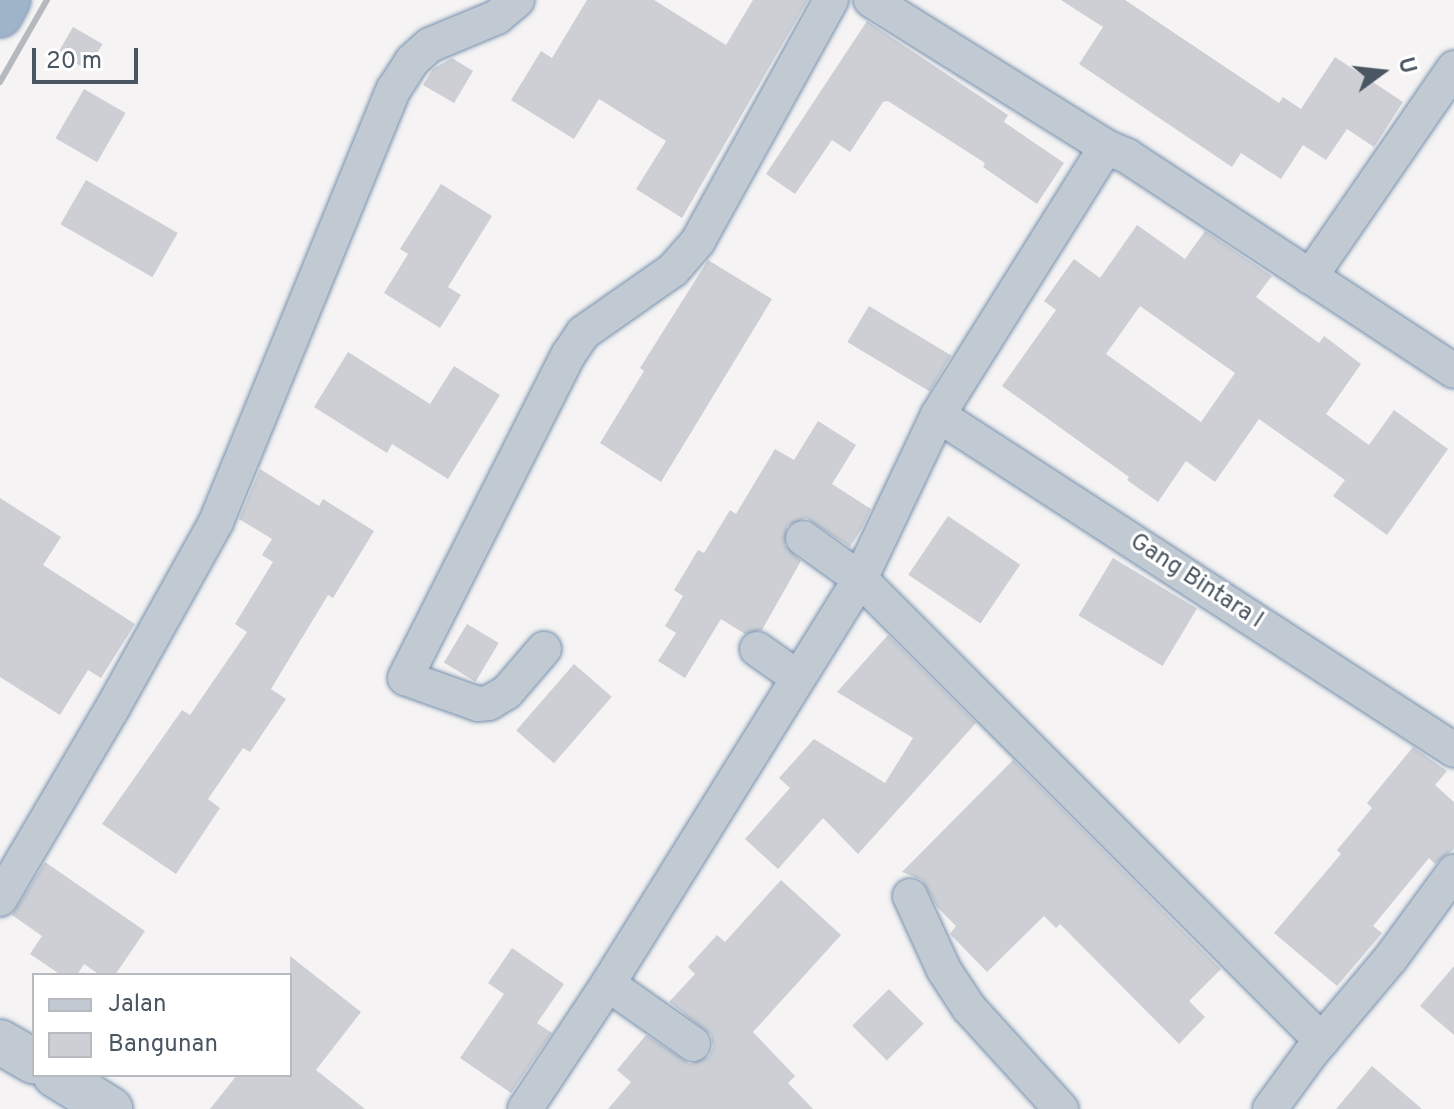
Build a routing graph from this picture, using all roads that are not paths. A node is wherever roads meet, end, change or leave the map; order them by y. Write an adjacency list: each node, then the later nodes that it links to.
1 (8, 0): 5 (highway)
2 (517, 0): 19 (street)
3 (831, 0): 13 (street)
4 (871, 0): 7 (street)
5 (0, 15)
6 (1454, 68): 8 (street)
7 (1106, 147): 8 (street); 10 (street)
8 (1310, 277): 9 (street)
9 (1454, 371)
10 (938, 415): 12 (street); 16 (street, Gang Bintara I)
11 (803, 538): 12 (street)
12 (860, 579): 15 (street); 21 (street)
13 (544, 649)
14 (757, 649): 15 (street)
15 (798, 678): 20 (street)
16 (1454, 750)
17 (1454, 872): 21 (street)
18 (910, 896): 28 (street)
19 (0, 899)
20 (608, 984): 23 (street); 27 (street)
21 (1322, 1041): 29 (street)
22 (0, 1042): 24 (street)
23 (693, 1044)
24 (32, 1061)
25 (58, 1077): 26 (street)
26 (110, 1109)
27 (525, 1109)
28 (1061, 1109)
29 (1270, 1109)

